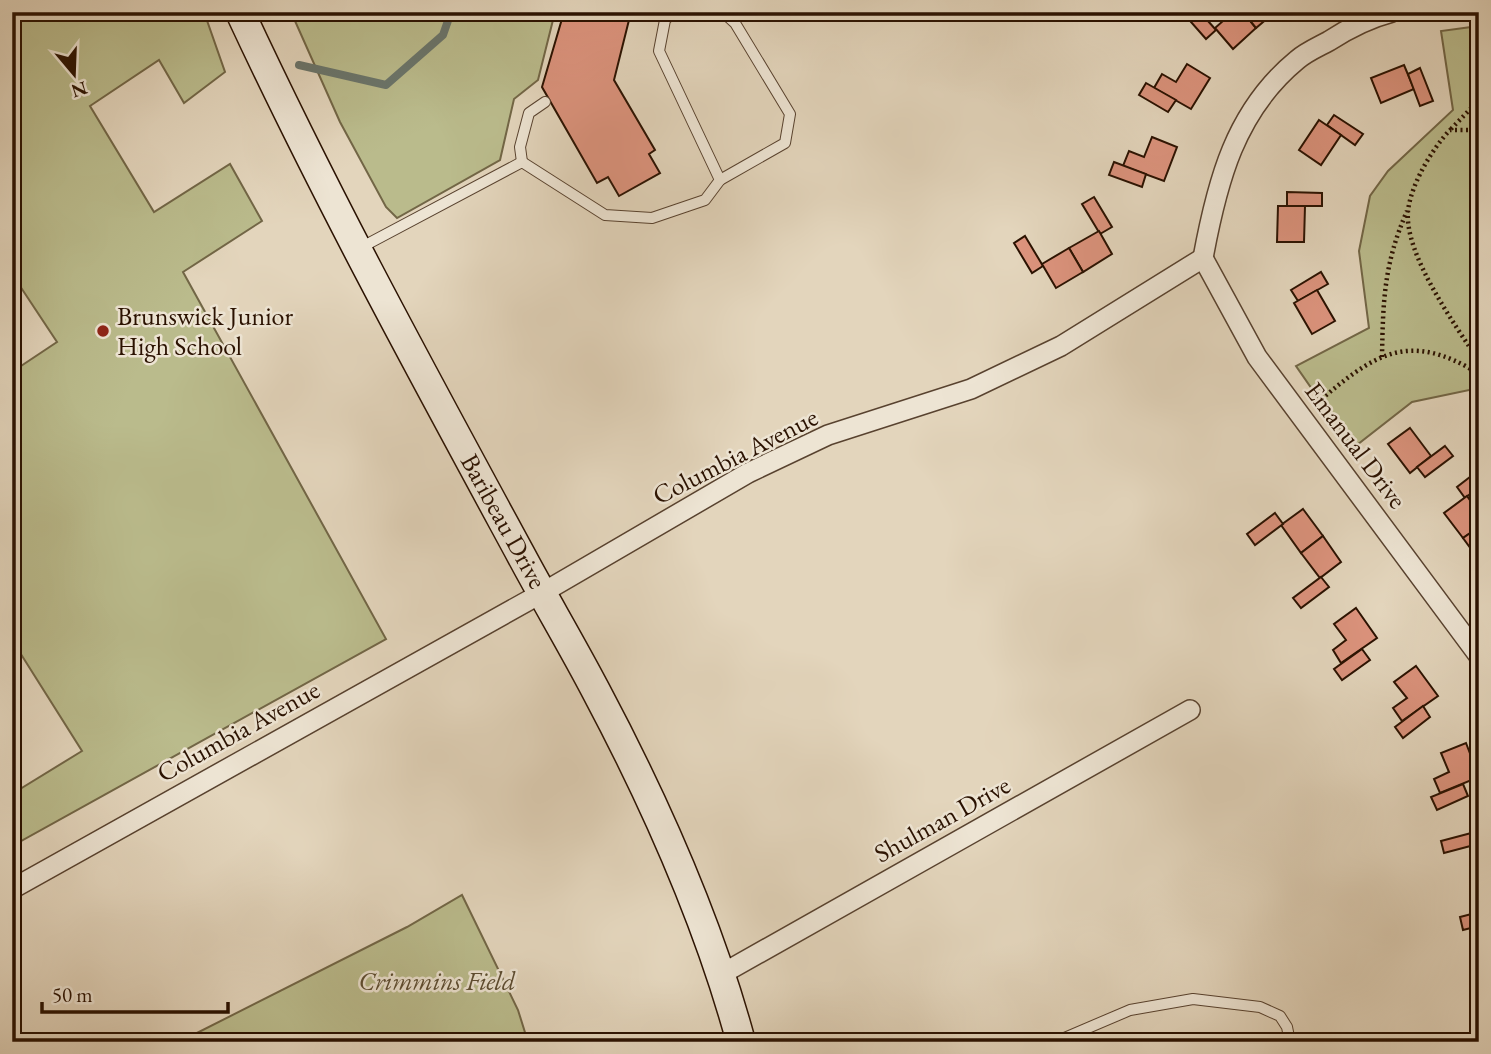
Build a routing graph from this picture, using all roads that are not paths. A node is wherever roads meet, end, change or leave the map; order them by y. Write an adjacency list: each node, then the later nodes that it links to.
1 (240, 12): 8 (street, Baribeau Drive)
2 (673, 12): 7 (lane)
3 (723, 12): 7 (lane)
4 (1392, 12): 9 (street)
5 (545, 102): 6 (lane)
6 (522, 162): 7 (lane); 8 (lane)
7 (720, 180)
8 (357, 250): 10 (street, Baribeau Drive)
9 (1203, 258): 10 (street, Columbia Avenue); 11 (street, Emanual Drive)
10 (542, 593): 13 (street, Columbia Avenue); 14 (street, Baribeau Drive)
11 (1479, 656)
12 (1190, 710): 14 (street, Shulman Drive)
13 (12, 889)
14 (720, 975): 16 (street, Baribeau Drive)
15 (1077, 1037): 17 (lane); 18 (lane)
16 (741, 1042)
17 (1055, 1042)
18 (1290, 1042)

